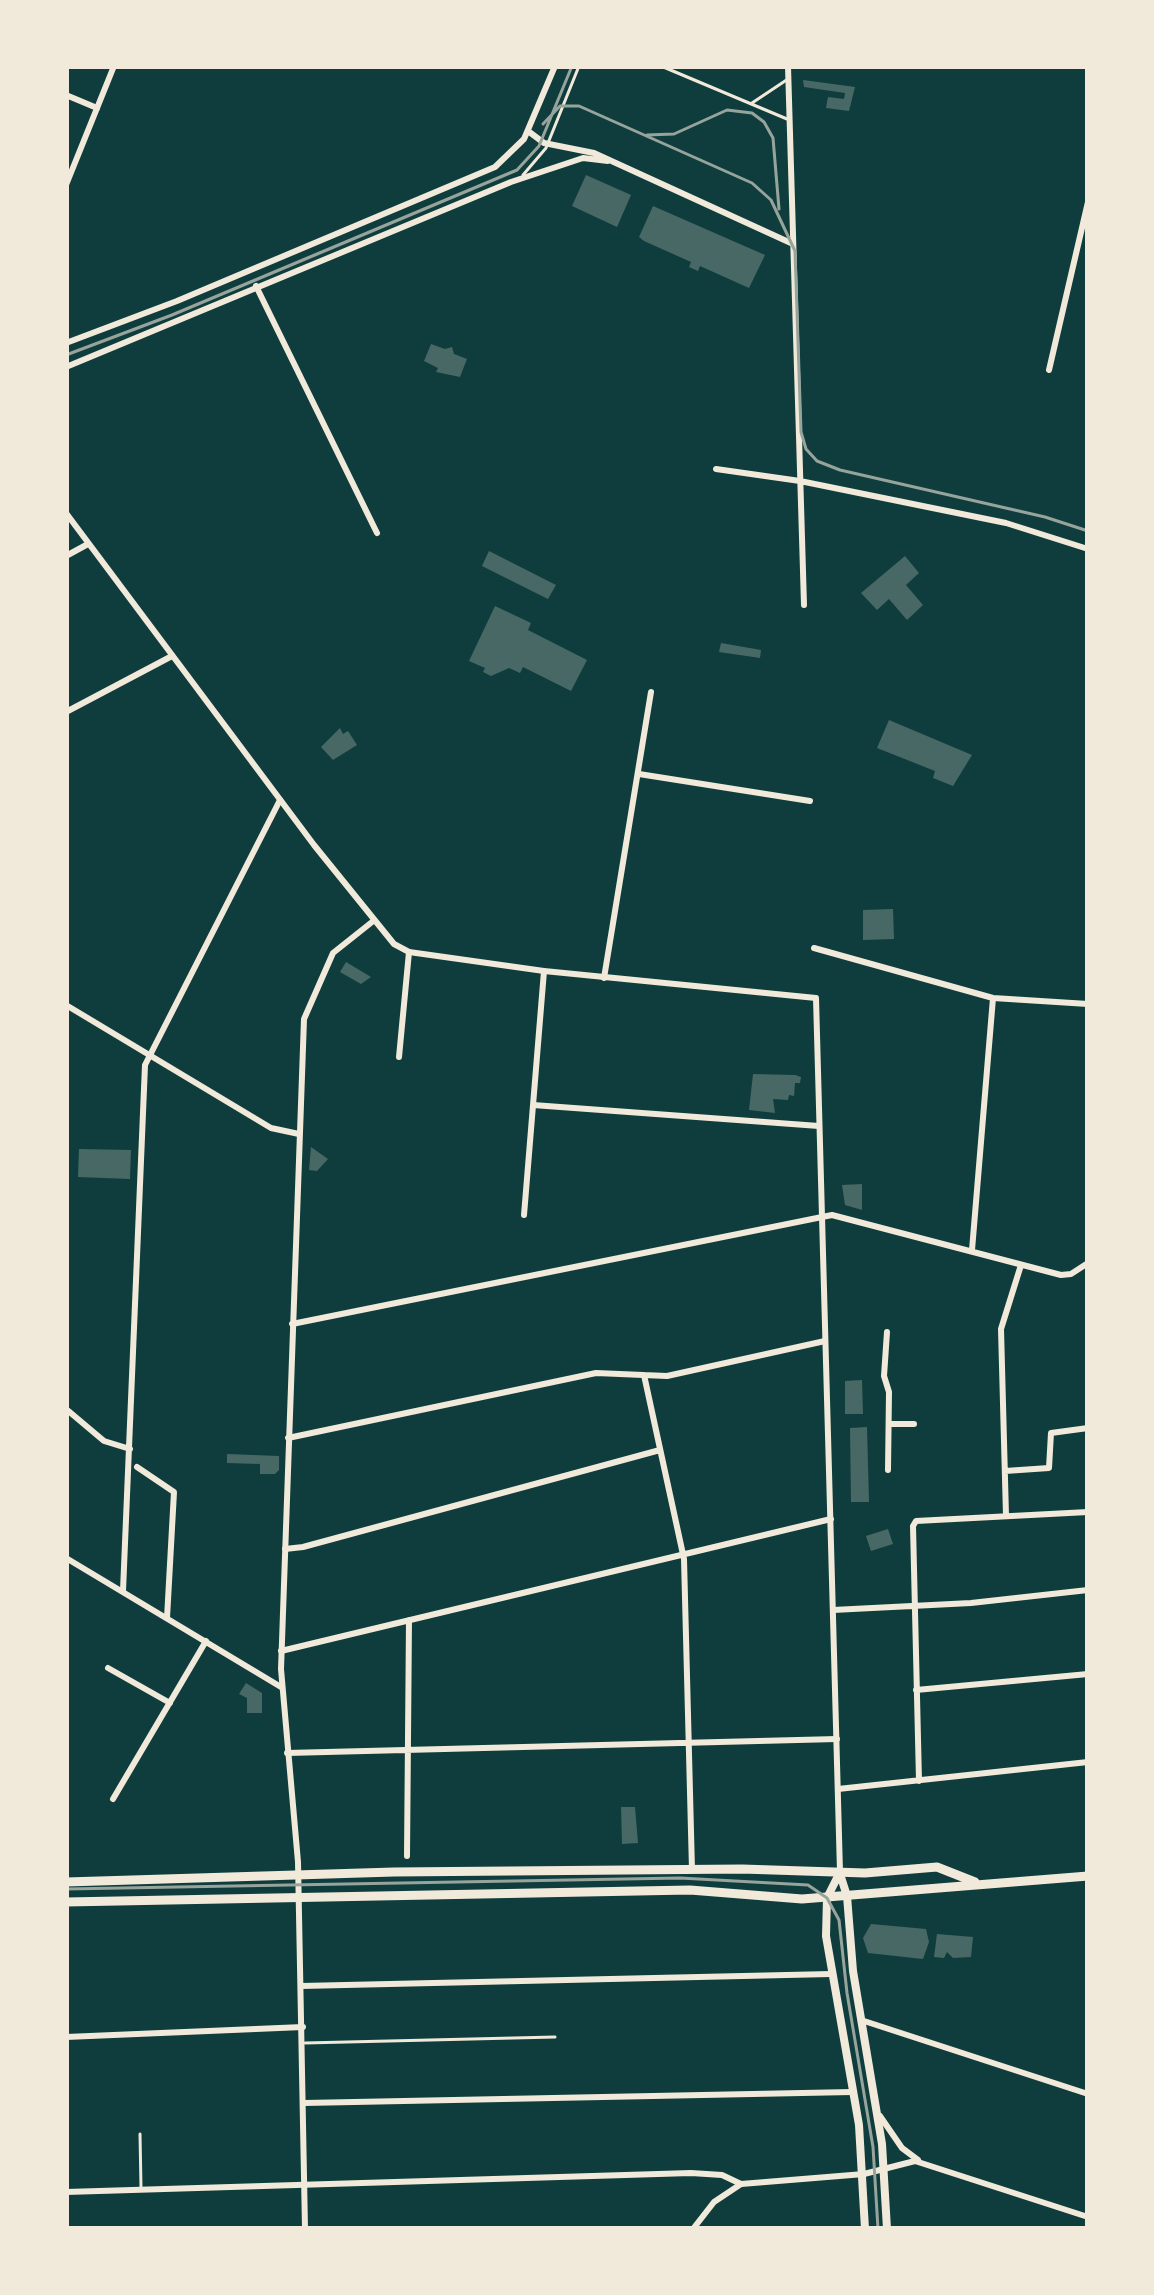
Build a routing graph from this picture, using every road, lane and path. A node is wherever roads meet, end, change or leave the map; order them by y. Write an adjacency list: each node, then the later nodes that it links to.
1 (114, 66): 9 (street)
2 (555, 66): 11 (street)
3 (579, 66): 12 (lane)
4 (661, 66): 8 (lane)
5 (788, 66): 6 (street)
6 (788, 79): 8 (lane); 10 (street)
7 (66, 95): 9 (street)
8 (750, 104): 10 (lane)
9 (97, 108): 15 (street)
10 (789, 119): 17 (street)
11 (529, 131): 12 (street); 19 (street)
12 (548, 144): 13 (street); 14 (lane)
13 (608, 160): 14 (street); 17 (street)
14 (515, 180): 18 (street)
15 (66, 185)
16 (1088, 202): 21 (street)
17 (793, 244): 23 (street)
18 (256, 286): 20 (street); 25 (street)
19 (68, 341)
20 (66, 367)
21 (1049, 370)
22 (716, 469): 23 (street)
23 (800, 482): 27 (street); 29 (street)
24 (66, 513): 26 (street)
25 (377, 533)
26 (88, 544): 28 (street); 30 (street)
27 (1088, 548)
28 (66, 556)
29 (804, 605)
30 (172, 656): 32 (street); 34 (street)
31 (651, 692): 33 (street)
32 (66, 712)
33 (639, 774): 35 (street); 40 (street)
34 (280, 800): 36 (street); 44 (street)
35 (810, 801)
36 (372, 922): 38 (street); 48 (street)
37 (814, 948): 41 (street)
38 (409, 952): 39 (street); 45 (street)
39 (544, 971): 40 (street); 46 (street)
40 (604, 978): 47 (street)
41 (993, 998): 42 (street); 51 (street)
42 (1088, 1004)
43 (66, 1006): 44 (street)
44 (149, 1054): 48 (street); 63 (street)
45 (399, 1057)
46 (533, 1105): 47 (street); 49 (street)
47 (819, 1126): 50 (street)
48 (299, 1134): 54 (street)
49 (524, 1215)
50 (822, 1217): 51 (street); 54 (street); 56 (street)
51 (972, 1250): 53 (street)
52 (1088, 1264): 53 (street)
53 (1021, 1265): 67 (street)
54 (292, 1324): 62 (street)
55 (887, 1332): 59 (street)
56 (825, 1341): 57 (street); 70 (street)
57 (644, 1375): 62 (street); 64 (street)
58 (66, 1409): 63 (street)
59 (890, 1424): 60 (street); 66 (street)
60 (914, 1424)
61 (1088, 1428): 67 (street)
62 (288, 1438): 71 (street)
63 (130, 1449): 75 (street)
64 (661, 1450): 71 (street); 72 (street)
65 (137, 1467): 78 (street)
66 (889, 1470)
67 (1005, 1471): 69 (street)
68 (1088, 1512): 69 (street)
69 (1006, 1516): 76 (street)
70 (831, 1519): 72 (street); 77 (street)
71 (285, 1549): 81 (street)
72 (683, 1552): 79 (street); 88 (street)
73 (66, 1558): 75 (street)
74 (1088, 1590): 76 (street)
75 (122, 1591): 78 (street)
76 (915, 1606): 77 (street); 85 (street)
77 (833, 1610): 87 (street)
78 (167, 1618): 80 (street)
79 (409, 1620): 81 (street); 89 (street)
80 (206, 1641): 84 (street); 86 (street)
81 (281, 1651): 84 (street)
82 (108, 1668): 86 (street)
83 (1088, 1673): 85 (street)
84 (281, 1687): 90 (street)
85 (916, 1690): 92 (street)
86 (170, 1703): 94 (street)
87 (837, 1739): 88 (street); 93 (street)
88 (689, 1743): 89 (street); 96 (street)
89 (407, 1750): 90 (street); 95 (street)
90 (287, 1754): 98 (street)
91 (1088, 1762): 92 (street)
92 (919, 1781): 93 (street)
93 (838, 1789): 97 (street)
94 (113, 1799)
95 (407, 1856)
96 (692, 1870): 97 (main road); 98 (main road)
97 (840, 1872): 101 (main road); 102 (main road); 103 (main road)
98 (298, 1876): 100 (main road); 104 (street)
99 (1088, 1876): 101 (main road)
100 (66, 1882)
101 (982, 1885): 102 (main road)
102 (847, 1896): 103 (main road); 108 (main road)
103 (827, 1898): 104 (main road); 106 (main road)
104 (298, 1899): 105 (main road); 107 (street)
105 (66, 1902)
106 (832, 1974): 107 (street); 113 (main road)
107 (301, 1986): 109 (street)
108 (861, 2020): 114 (street); 116 (main road)
109 (303, 2026): 110 (street); 112 (street)
110 (66, 2037)
111 (556, 2037): 112 (lane)
112 (303, 2043): 115 (street)
113 (853, 2092): 115 (street); 120 (main road)
114 (1088, 2094)
115 (304, 2103): 121 (street)
116 (876, 2110): 118 (street); 119 (main road)
117 (140, 2134): 123 (lane)
118 (921, 2162): 119 (street); 125 (street)
119 (884, 2166): 120 (street); 131 (main road)
120 (864, 2174): 122 (street); 130 (main road)
121 (304, 2182): 122 (street); 123 (street); 126 (street)
122 (741, 2184): 129 (street)
123 (141, 2190): 124 (street)
124 (66, 2192)
125 (1088, 2218)
126 (305, 2229)
127 (375, 2229): 128 (street)
128 (458, 2229)
129 (693, 2229)
130 (865, 2229)
131 (887, 2229)

